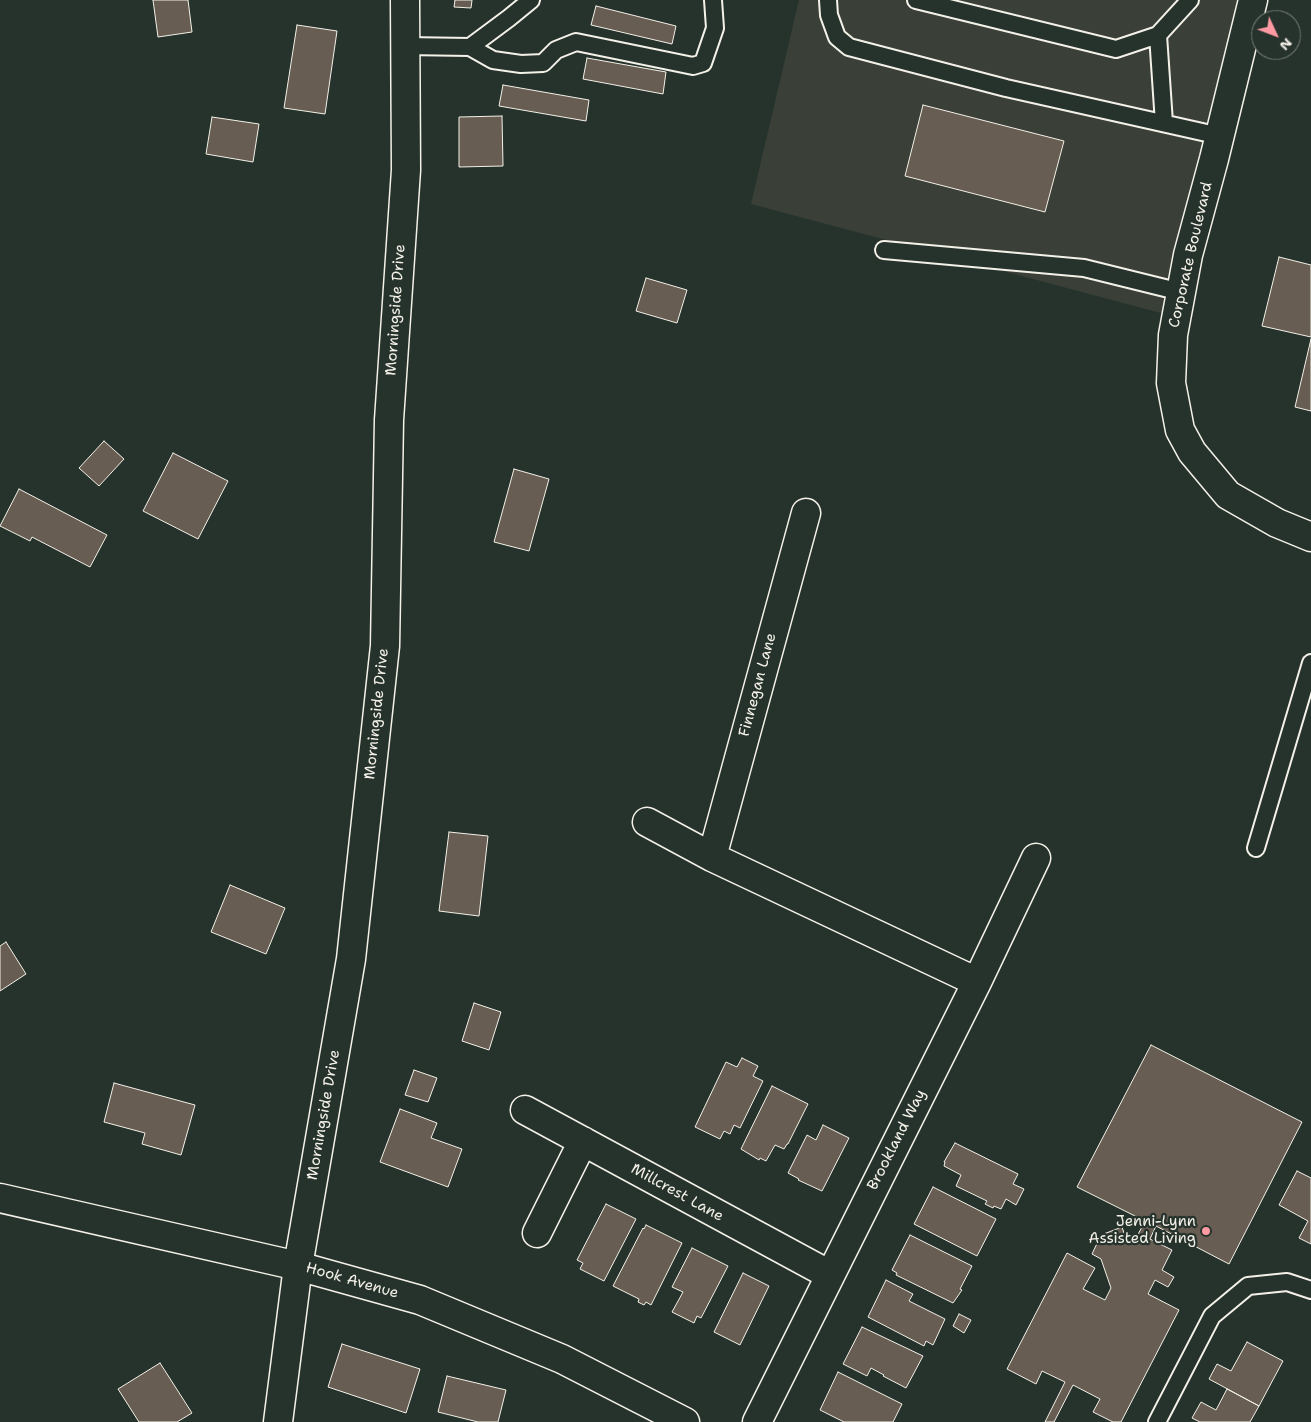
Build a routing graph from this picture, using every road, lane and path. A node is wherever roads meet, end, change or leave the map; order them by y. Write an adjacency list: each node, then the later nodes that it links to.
1 (405, 0): 9 (street, Morningside Drive)
2 (531, 0): 10 (lane)
3 (713, 0): 10 (lane)
4 (828, 0): 11 (lane)
5 (916, 0): 8 (lane)
6 (1190, 0): 8 (lane)
7 (1253, 0): 12 (street, Corporate Boulevard)
8 (1158, 35): 11 (lane)
9 (405, 46): 10 (lane); 27 (street, Morningside Drive)
10 (470, 47)
11 (1164, 123): 12 (lane)
12 (1220, 136): 14 (street, Corporate Boulevard)
13 (884, 250): 14 (lane)
14 (1181, 292): 16 (street, Corporate Boulevard)
15 (806, 513): 20 (street, Finnegan Lane)
16 (1311, 537)
17 (1311, 663): 19 (lane)
18 (647, 822): 20 (street)
19 (1256, 848)
20 (712, 856): 22 (street)
21 (1036, 858): 22 (street, Brookland Way)
22 (977, 982): 28 (street, Brookland Way)
23 (525, 1110): 24 (street, Millcrest Lane)
24 (583, 1141): 26 (street); 28 (street, Millcrest Lane)
25 (0, 1198): 27 (street, Hook Avenue)
26 (538, 1233)
27 (298, 1266): 30 (street, Morningside Drive); 31 (street, Hook Avenue)
28 (830, 1276): 32 (street, Brookland Way)
29 (1311, 1290): 33 (lane)
30 (278, 1422)
31 (685, 1422)
32 (757, 1422)
33 (1157, 1422)

